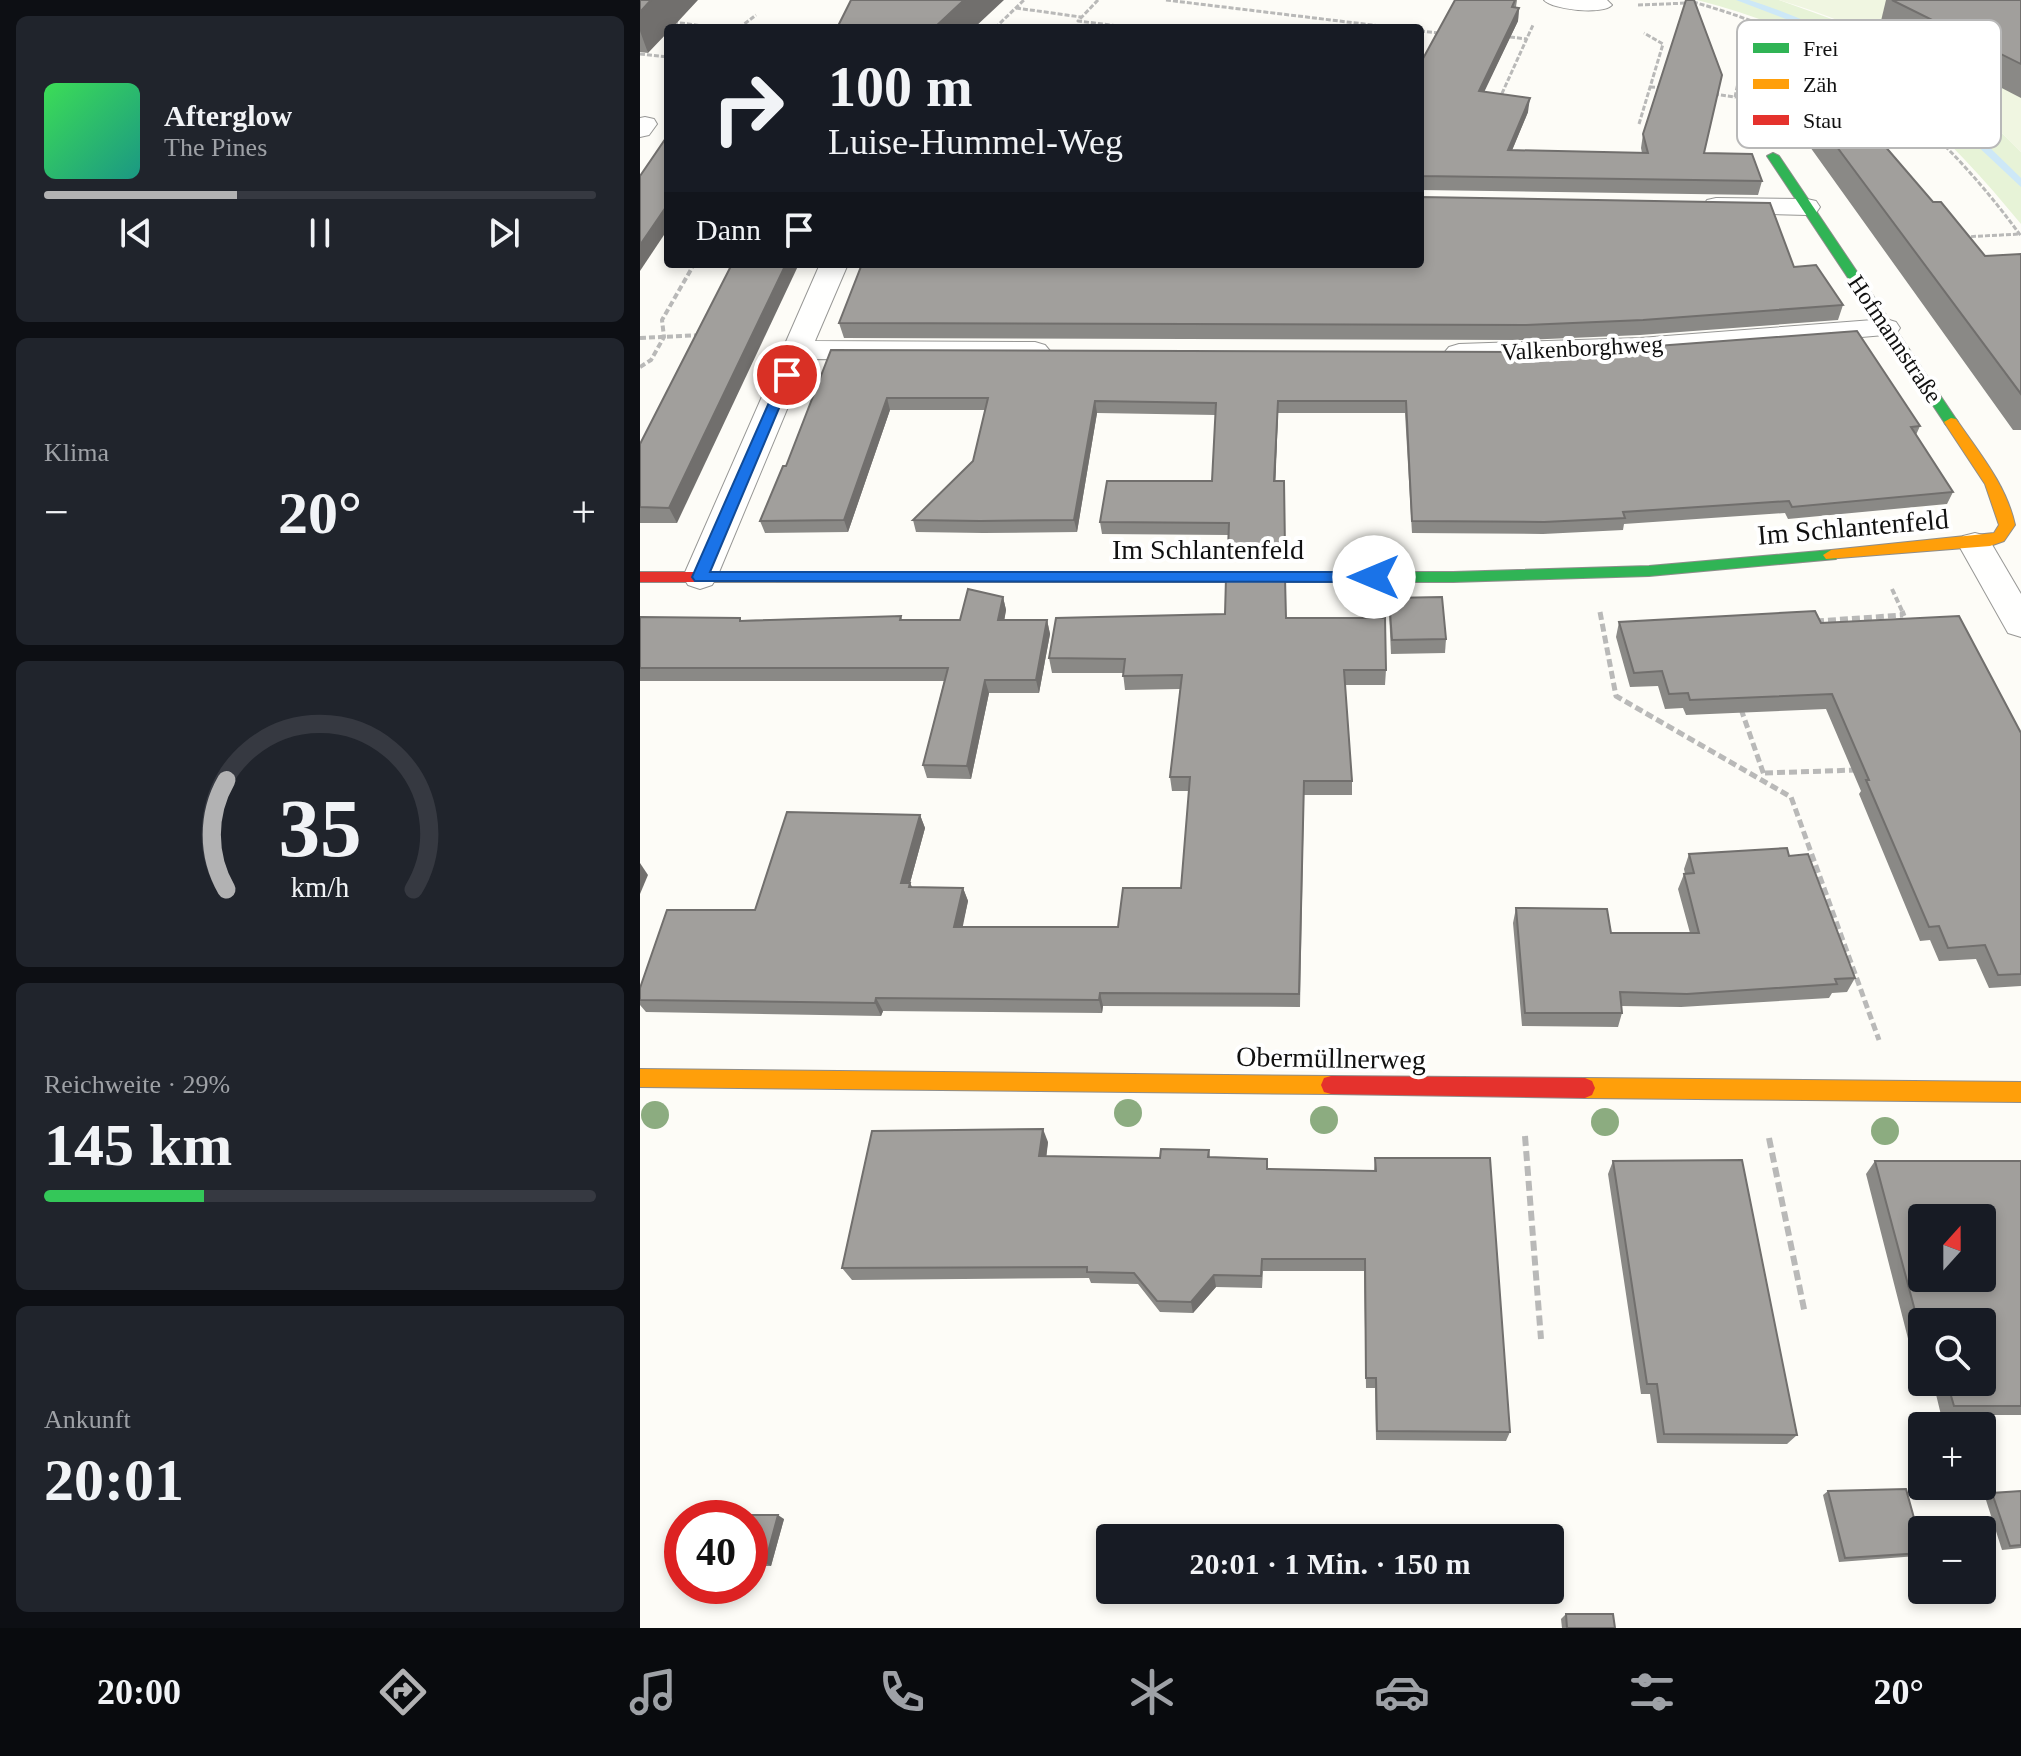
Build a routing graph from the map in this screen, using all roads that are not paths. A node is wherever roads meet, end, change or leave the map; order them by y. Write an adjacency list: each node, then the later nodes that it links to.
1 (1555, 0): 2 (street)
2 (1601, 5)
3 (1773, 156): 5 (street, Hofmannstraße)
4 (1694, 205): 5 (street)
5 (1807, 207): 7 (street, Hofmannstraße)
6 (832, 268): 8 (street)
7 (1886, 328): 10 (street, Valkenborghweg); 11 (street, Hofmannstraße)
8 (798, 350): 9 (street); 14 (street)
9 (1068, 351)
10 (1429, 353)
11 (2007, 525): 12 (street, Im Schlantenfeld)
12 (1975, 544): 14 (street, Im Schlantenfeld); 15 (street)
13 (640, 577): 14 (street, Im Schlantenfeld)
14 (700, 577)
15 (2021, 624)
16 (640, 1078): 17 (street, Obermüllnerweg)
17 (2021, 1092)

